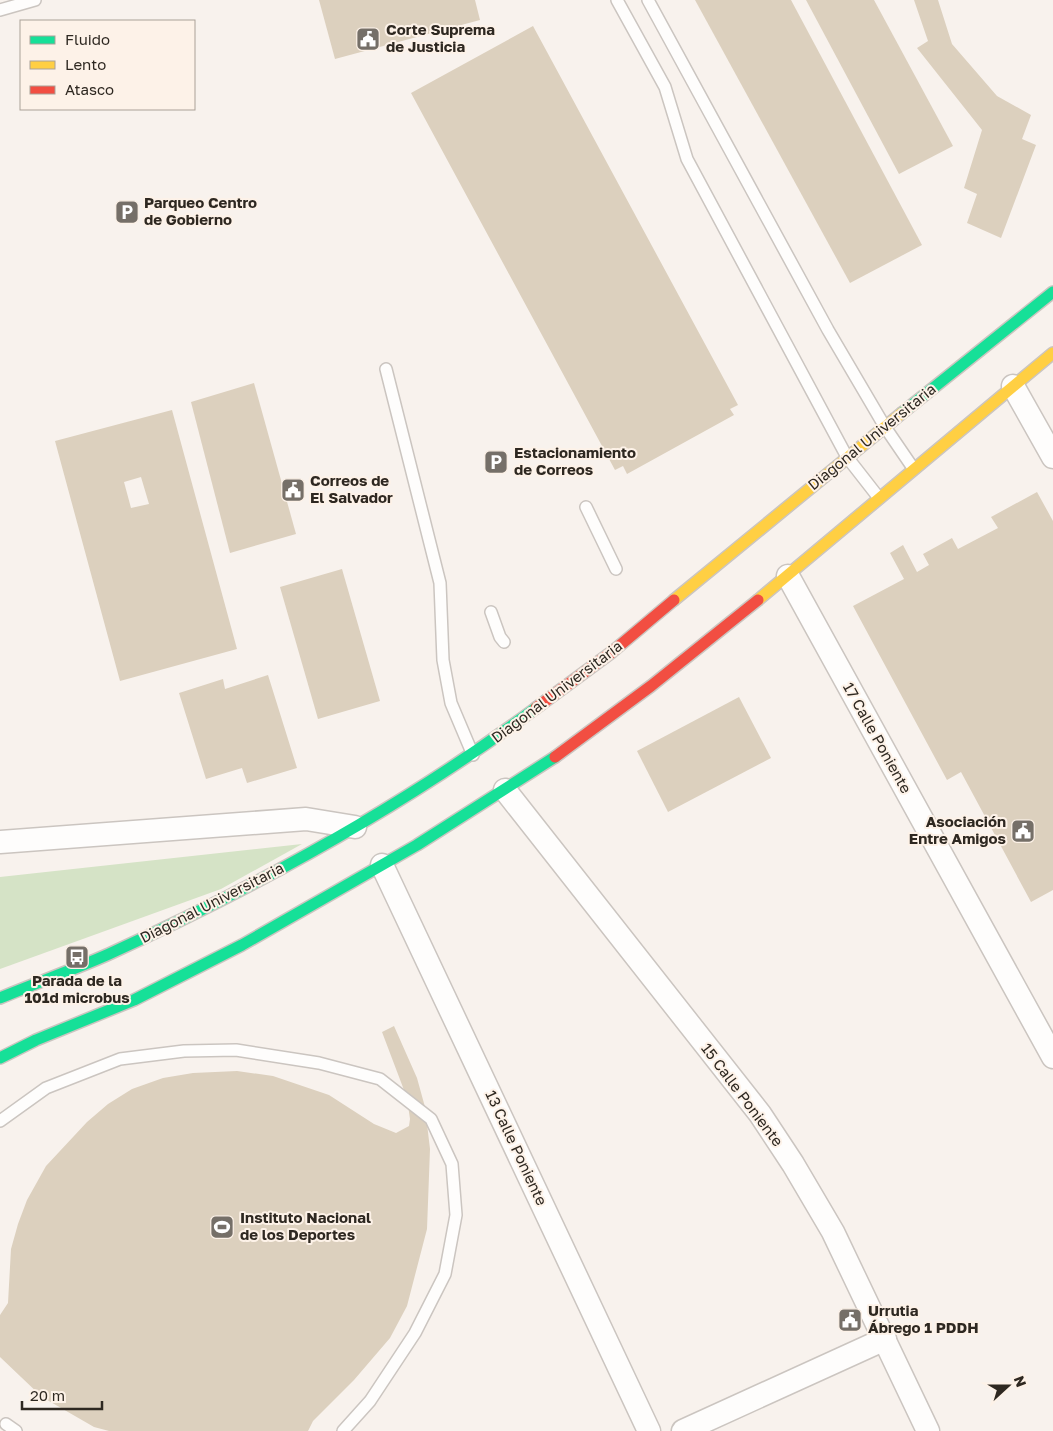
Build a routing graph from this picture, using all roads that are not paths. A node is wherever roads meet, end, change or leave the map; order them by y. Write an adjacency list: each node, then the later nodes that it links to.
1 (35, 0): 4 (lane)
2 (617, 0): 10 (lane)
3 (648, 0): 9 (lane)
4 (0, 10)
5 (1053, 292): 9 (main road, Diagonal Universitaria)
6 (1053, 353): 8 (main road)
7 (386, 369): 19 (lane)
8 (1013, 386): 11 (street); 12 (main road)
9 (885, 427): 10 (main road, Diagonal Universitaria); 12 (lane)
10 (847, 457): 13 (lane); 19 (main road, Diagonal Universitaria)
11 (1053, 457)
12 (913, 468): 13 (main road)
13 (879, 498): 16 (main road)
14 (586, 507): 15 (lane)
15 (616, 569)
16 (788, 576): 20 (main road); 26 (street, 17 Calle Poniente)
17 (491, 612): 18 (lane)
18 (504, 642)
19 (474, 755): 21 (main road, Diagonal Universitaria)
20 (505, 790): 23 (main road); 28 (street, 15 Calle Poniente)
21 (355, 827): 22 (street); 24 (main road, Diagonal Universitaria)
22 (0, 842)
23 (382, 865): 25 (main road); 32 (street, 13 Calle Poniente)
24 (0, 998)
25 (2, 1056)
26 (1053, 1056)
27 (0, 1120): 31 (lane)
28 (885, 1339): 33 (street); 34 (street, 15 Calle Poniente)
29 (6, 1424): 30 (lane)
30 (16, 1431)
31 (343, 1431)
32 (649, 1431)
33 (683, 1431)
34 (928, 1431)

